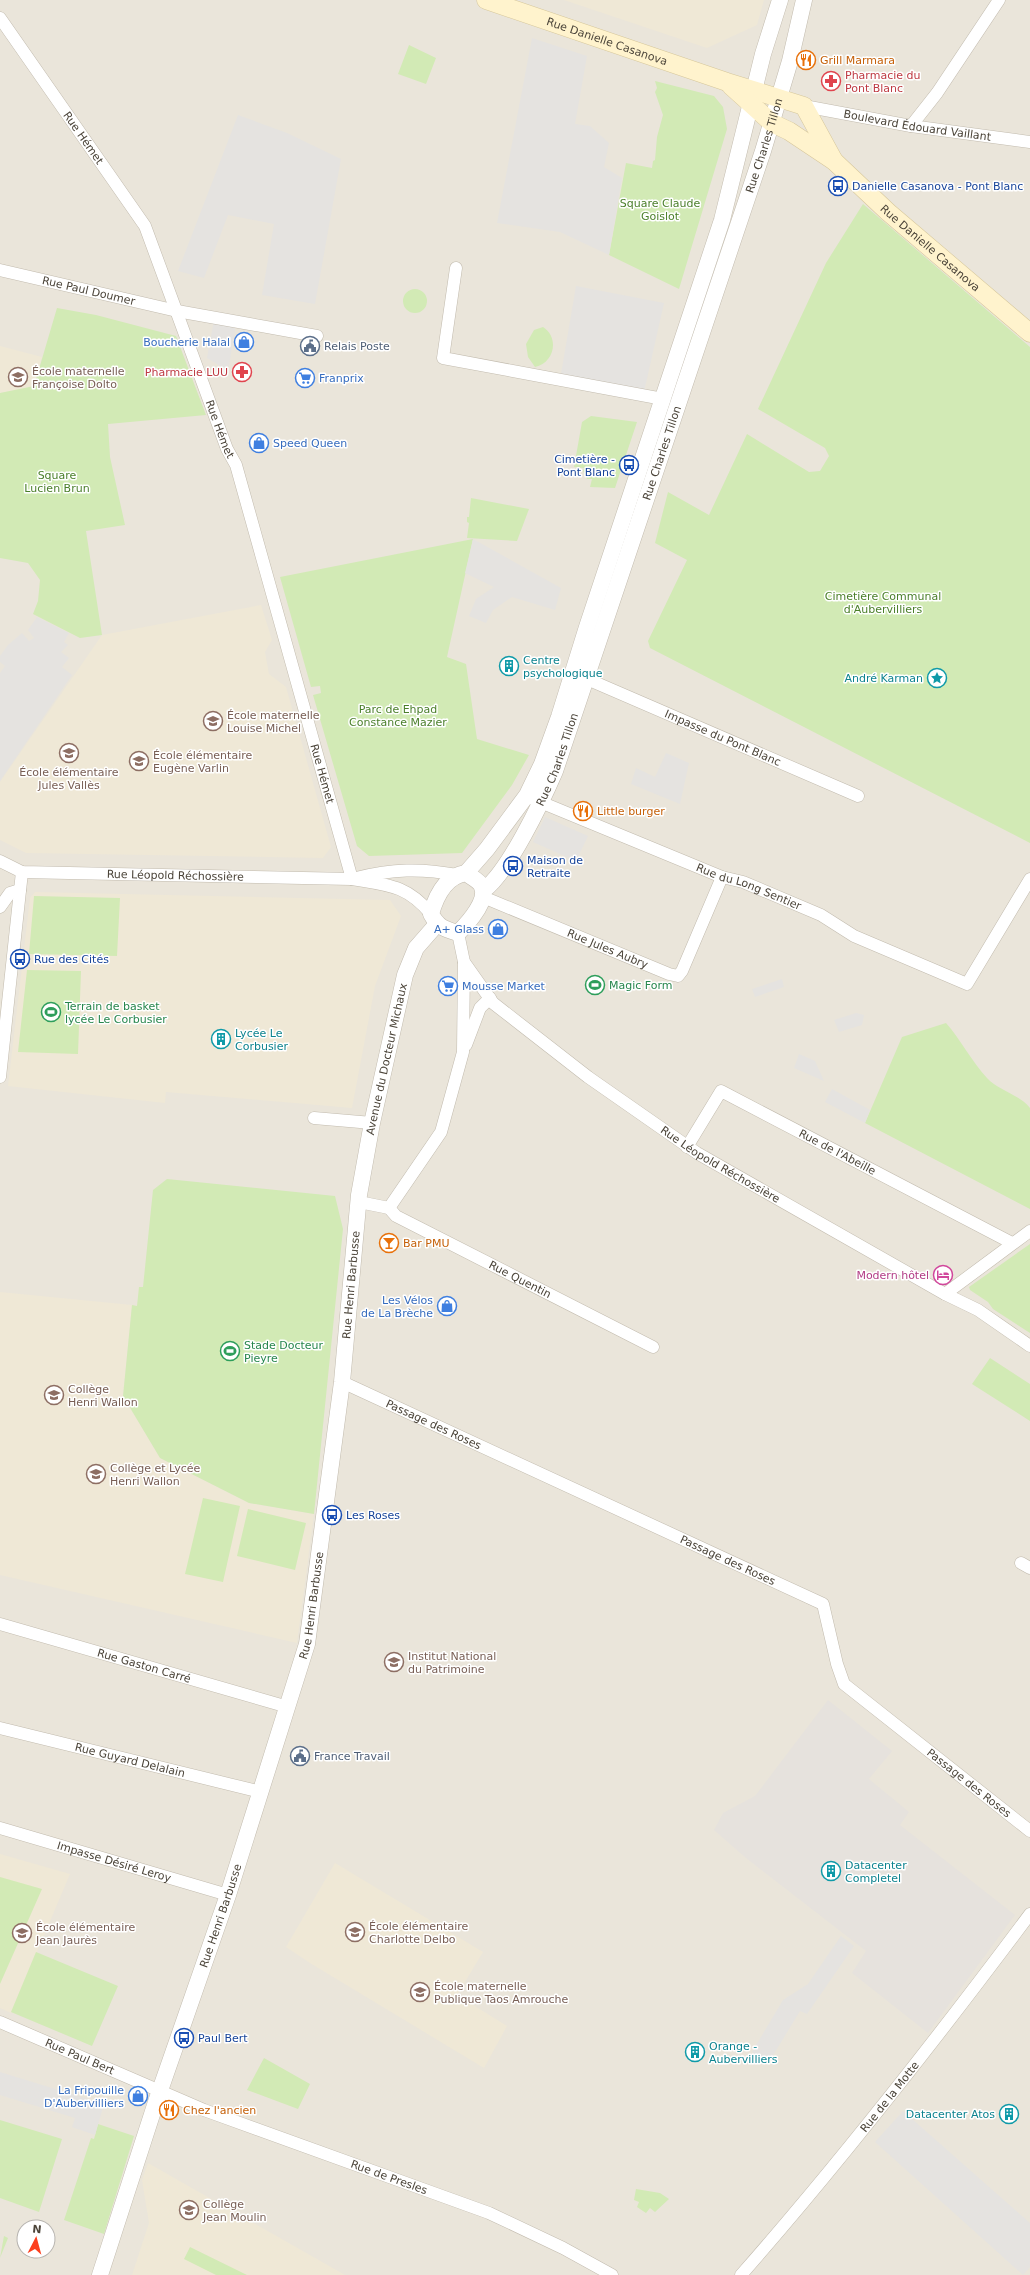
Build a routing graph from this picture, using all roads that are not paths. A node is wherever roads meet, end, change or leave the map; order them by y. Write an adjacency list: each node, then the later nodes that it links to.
1 (486, 0): 6 (main road, Rue Danielle Casanova)
2 (780, 0): 6 (street, Rue Charles Tillon)
3 (804, 0): 7 (street, Rue Charles Tillon)
4 (999, 0): 10 (street)
5 (0, 18): 15 (street, Rue Hémet)
6 (752, 97): 7 (main road, Rue Danielle Casanova); 9 (main road, Rue Danielle Casanova); 18 (street, Rue Charles Tillon)
7 (779, 98): 8 (main road, Rue Danielle Casanova); 9 (street, Rue Charles Tillon)
8 (804, 106): 10 (street, Boulevard Édouard Vaillant); 12 (main road, Rue Danielle Casanova)
9 (772, 122): 12 (main road, Rue Danielle Casanova); 19 (street, Rue Charles Tillon)
10 (911, 126): 11 (street, Boulevard Édouard Vaillant)
11 (1030, 142)
12 (834, 161): 16 (main road, Rue Danielle Casanova)
13 (456, 268): 18 (street)
14 (0, 270): 15 (street, Rue Paul Doumer)
15 (177, 311): 17 (street, Rue Paul Doumer); 27 (street, Rue Hémet)
16 (1030, 333)
17 (317, 336)
18 (663, 400): 20 (street, Rue Charles Tillon)
19 (587, 679): 21 (street, Impasse du Pont Blanc); 22 (street, Rue Charles Tillon)
20 (527, 795): 22 (street, Rue du Long Sentier); 25 (street, Rue Charles Tillon)
21 (858, 796)
22 (542, 803): 26 (street, Rue du Long Sentier); 30 (street, Rue Charles Tillon)
23 (0, 861): 24 (street, Rue Léopold Réchossière)
24 (22, 872): 27 (street, Rue Léopold Réchossière); 29 (street)
25 (462, 874): 27 (street, Rue Léopold Réchossière); 30 (street); 32 (street)
26 (722, 877): 28 (street, Rue du Long Sentier); 30 (street, Rue Jules Aubry)
27 (352, 879): 32 (street, Rue Léopold Réchossière)
28 (1030, 879)
29 (20, 890): 31 (street); 37 (street)
30 (483, 893): 33 (street)
31 (0, 907)
32 (434, 919): 33 (street); 39 (street, Avenue du Docteur Michaux)
33 (458, 933): 34 (street, Rue Léopold Réchossière)
34 (464, 962): 35 (street, Rue Léopold Réchossière); 36 (street)
35 (490, 998): 36 (street); 40 (street, Rue Léopold Réchossière)
36 (463, 1052): 42 (street)
37 (0, 1077)
38 (314, 1118): 39 (street)
39 (372, 1123): 41 (street, Avenue du Docteur Michaux)
40 (687, 1147): 44 (street, Rue de l'Abeille); 45 (street, Rue Léopold Réchossière)
41 (359, 1202): 42 (street); 48 (street, Rue Henri Barbusse)
42 (389, 1208): 47 (street, Rue Quentin)
43 (1030, 1231): 44 (street)
44 (1012, 1243): 45 (street)
45 (946, 1294): 46 (street, Rue Léopold Réchossière)
46 (1030, 1346)
47 (653, 1347)
48 (342, 1382): 50 (street, Rue Henri Barbusse); 54 (street, Passage des Roses)
49 (0, 1624): 50 (street, Rue Gaston Carré)
50 (288, 1707): 52 (street, Rue Henri Barbusse)
51 (0, 1728): 52 (street, Rue Guyard Delalain)
52 (261, 1792): 55 (street, Rue Henri Barbusse)
53 (0, 1828): 55 (street, Impasse Désiré Leroy)
54 (1030, 1831)
55 (228, 1895): 58 (street, Rue Henri Barbusse)
56 (1030, 1914): 61 (street, Rue de la Motte)
57 (0, 2022): 58 (street, Rue Paul Bert)
58 (161, 2090): 59 (street, Rue Henri Barbusse); 60 (street, Rue de Presles)
59 (100, 2275)
60 (612, 2275)
61 (742, 2275)

